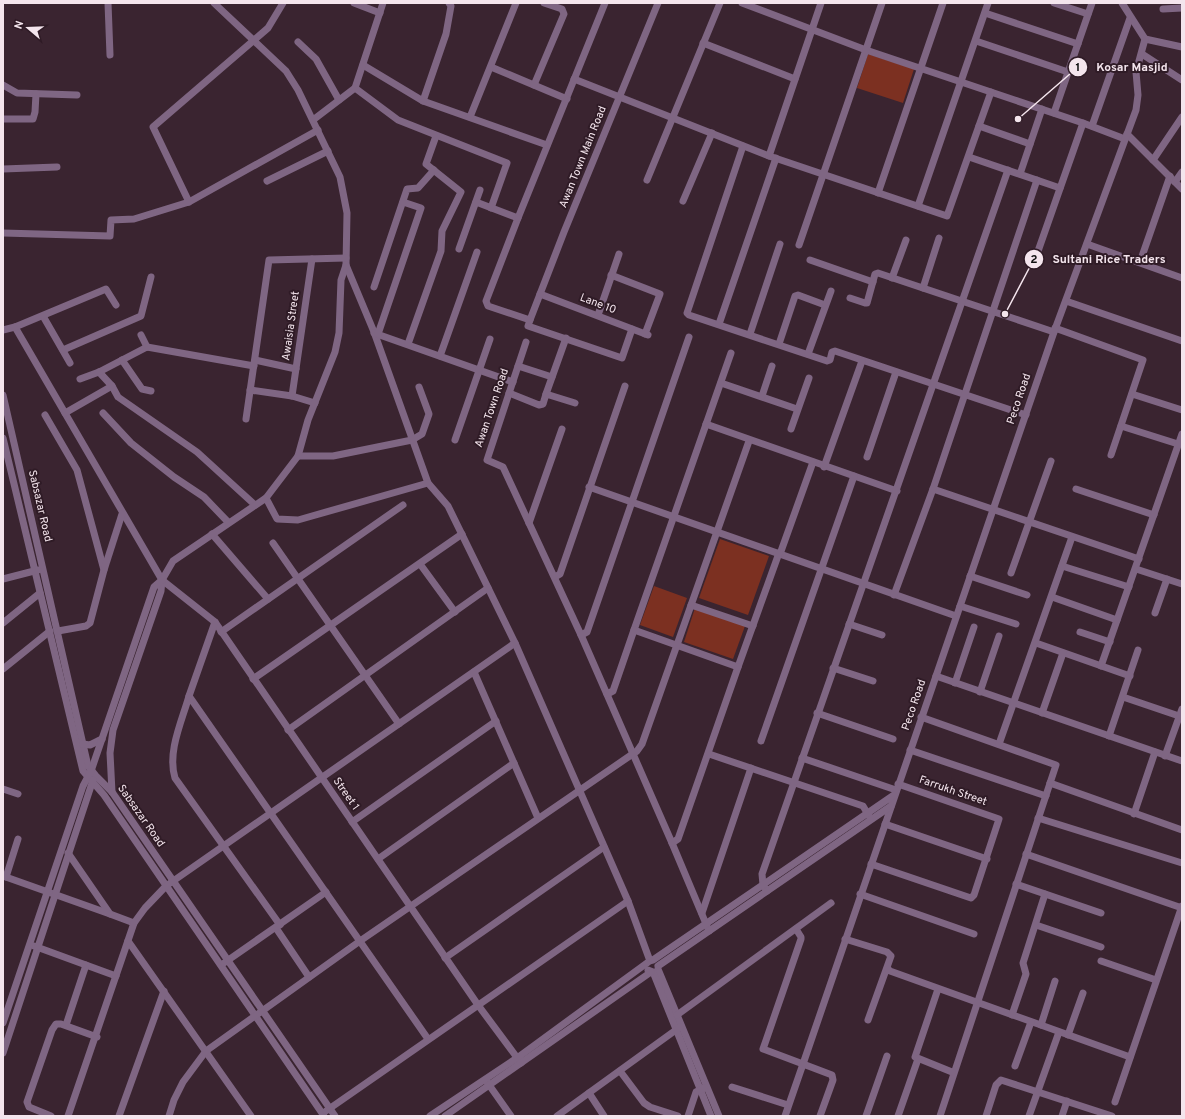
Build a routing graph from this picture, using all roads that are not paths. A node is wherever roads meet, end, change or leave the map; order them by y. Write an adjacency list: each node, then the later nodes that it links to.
1 (108, 3): 36 (street)
2 (214, 3): 27 (street)
3 (282, 3): 27 (street)
4 (354, 3): 22 (street)
5 (383, 3): 22 (street)
6 (449, 3): 54 (street)
7 (516, 3): 38 (street)
8 (544, 3): 46 (street)
9 (605, 3): 41 (street)
10 (658, 3): 51 (street, Awan Town Main Road)
11 (720, 3): 31 (street)
12 (742, 3): 26 (street)
13 (821, 3): 26 (street)
14 (882, 3): 34 (street)
15 (943, 3): 39 (street)
16 (988, 3): 23 (street)
17 (1054, 3): 24 (street)
18 (1092, 3): 24 (street)
19 (1122, 3): 25 (street)
20 (1182, 8): 21 (street)
21 (1163, 9)
22 (380, 13): 37 (street)
23 (985, 13): 29 (street); 32 (street)
24 (1088, 14): 32 (street)
25 (1130, 18): 28 (street); 64 (street)
26 (812, 30): 34 (street); 42 (street)
27 (252, 40): 61 (street); 93 (street)
28 (1146, 40): 33 (street); 35 (street, Peco Road)
29 (976, 41): 40 (street); 44 (street)
30 (298, 42): 53 (street)
31 (703, 43): 42 (street); 58 (street)
32 (1078, 44): 40 (street)
33 (1182, 47)
34 (866, 50): 39 (street); 82 (street)
35 (1142, 54): 43 (street); 68 (street, Peco Road)
36 (110, 55)
37 (363, 65): 47 (street); 54 (street)
38 (491, 68): 46 (street); 57 (street)
39 (921, 69): 44 (street); 91 (street)
40 (1068, 72): 56 (street)
41 (574, 79): 51 (street); 52 (street)
42 (795, 79): 73 (street)
43 (1182, 80)
44 (961, 82): 48 (street); 96 (street)
45 (3, 85): 49 (street)
46 (534, 85): 52 (street)
47 (355, 88): 53 (street); 67 (street)
48 (991, 92): 55 (street); 63 (street)
49 (36, 94): 50 (street); 60 (street)
50 (77, 95)
51 (620, 96): 58 (street); 121 (street, Awan Town Main Road)
52 (566, 99): 70 (street)
53 (340, 100): 61 (street)
54 (423, 101): 57 (street)
55 (1042, 109): 56 (street); 69 (street)
56 (1054, 113): 62 (street)
57 (470, 117): 70 (street)
58 (672, 117): 66 (street); 84 (street)
59 (1182, 117): 75 (street)
60 (3, 119)
61 (312, 120): 65 (street)
62 (1083, 123): 64 (street); 88 (street)
63 (979, 126): 69 (street); 74 (street)
64 (1092, 126): 68 (street)
65 (318, 130): 72 (street); 93 (street)
66 (712, 133): 71 (street); 92 (street)
67 (436, 136): 78 (street); 97 (street)
68 (1126, 137): 75 (street); 103 (street, Peco Road)
69 (1030, 144): 81 (street)
70 (547, 145): 98 (street)
71 (743, 146): 73 (street); 131 (street)
72 (328, 151): 86 (street); 111 (street)
73 (773, 157): 82 (street); 131 (street)
74 (969, 157): 79 (street); 96 (street)
75 (1153, 160): 83 (street)
76 (57, 167): 77 (street)
77 (3, 169)
78 (434, 170): 94 (street); 144 (street)
79 (1008, 170): 81 (street); 123 (street)
80 (1182, 172): 87 (street)
81 (1020, 174): 85 (street)
82 (823, 175): 91 (street); 104 (street)
83 (1170, 176): 87 (street); 112 (street)
84 (647, 180)
85 (1037, 180): 88 (street); 127 (street)
86 (267, 181)
87 (1175, 182): 89 (street)
88 (1060, 188): 108 (street)
89 (1182, 189)
90 (480, 190): 95 (street)
91 (878, 193): 96 (street)
92 (683, 201)
93 (189, 202): 99 (street)
94 (403, 202): 118 (street); 136 (street)
95 (476, 202): 97 (street); 105 (street)
96 (918, 206)
97 (491, 208): 98 (street)
98 (518, 218): 130 (street)
99 (3, 233)
100 (939, 238): 119 (street)
101 (906, 240): 115 (street)
102 (780, 244): 137 (street)
103 (1087, 244): 112 (street); 124 (street, Peco Road)
104 (799, 245)
105 (459, 249)
106 (477, 252): 150 (street)
107 (619, 254): 113 (street)
108 (1037, 254)
109 (312, 259): 111 (street); 154 (street); 157 (street, Awaisia Street)
110 (810, 260): 117 (street)
111 (346, 261): 136 (street); 179 (street)
112 (1140, 262): 116 (street)
113 (611, 275): 128 (street); 133 (street, Lane 10)
114 (151, 277): 147 (street)
115 (892, 278): 117 (street); 119 (street)
116 (1182, 278)
117 (873, 282): 122 (street)
118 (374, 287)
119 (923, 288): 123 (street)
120 (831, 291): 126 (street)
121 (540, 294): 128 (street, Lane 10); 130 (street, Awan Town Main Road)
122 (850, 298)
123 (963, 301): 127 (street); 166 (street)
124 (1066, 301): 135 (street, Peco Road); 142 (street)
125 (116, 305): 129 (street)
126 (825, 306): 145 (street); 149 (street)
127 (993, 311): 135 (street); 174 (street)
128 (598, 315): 133 (street, Lane 10)
129 (43, 316): 132 (street); 147 (street)
130 (530, 320): 140 (street)
131 (719, 324): 137 (street)
132 (16, 327): 134 (street); 183 (street, Street 1)
133 (632, 329): 140 (street)
134 (3, 330)
135 (1055, 330): 175 (street); 186 (street, Peco Road)
136 (376, 333): 144 (street); 194 (street)
137 (750, 334): 145 (street)
138 (141, 335): 146 (street)
139 (690, 337): 211 (street)
140 (566, 338): 162 (street)
141 (490, 339): 158 (street)
142 (1182, 341)
143 (526, 342): 155 (street, Awan Town Road)
144 (408, 344): 150 (street)
145 (779, 344): 149 (street)
146 (147, 347): 151 (street); 154 (street)
147 (63, 350): 153 (street)
148 (731, 353): 165 (street)
149 (808, 354): 152 (street)
150 (440, 356): 158 (street)
151 (122, 360): 159 (street); 171 (street)
152 (862, 360): 160 (street); 203 (street)
153 (70, 363)
154 (254, 363): 157 (street); 170 (street)
155 (518, 366): 162 (street); 164 (street, Awan Town Road)
156 (772, 366): 178 (street)
157 (296, 369): 177 (street, Awaisia Street)
158 (480, 370): 164 (street); 195 (street)
159 (99, 372): 161 (street); 167 (street)
160 (896, 372): 166 (street); 200 (street)
161 (80, 378)
162 (552, 378): 173 (street)
163 (809, 378): 181 (street)
164 (513, 382): 172 (street, Awan Town Road)
165 (721, 383): 178 (street); 188 (street)
166 (934, 384): 174 (street); 209 (street)
167 (112, 386): 183 (street); 212 (street)
168 (625, 386): 206 (street)
169 (420, 387): 194 (street)
170 (250, 390): 177 (street); 187 (street)
171 (151, 391)
172 (509, 393): 173 (street); 220 (street, Awan Town Road)
173 (546, 394): 180 (street)
174 (964, 394): 186 (street); 207 (street)
175 (1132, 394): 182 (street); 189 (street)
176 (3, 395): 222 (street, Sabsazar Road)
177 (292, 396): 179 (street)
178 (762, 396): 181 (street)
179 (315, 403): 199 (street)
180 (575, 403)
181 (797, 409): 191 (street)
182 (1182, 410)
183 (65, 413): 215 (street, Street 1)
184 (103, 413): 219 (street)
185 (46, 415): 235 (street)
186 (1026, 415): 214 (street, Peco Road)
187 (246, 419)
188 (706, 424): 196 (street); 217 (street)
189 (1121, 426): 197 (street); 198 (street)
190 (562, 429): 220 (street)
191 (790, 429)
192 (1182, 434): 197 (street)
193 (3, 438): 225 (street)
194 (412, 440): 199 (street); 205 (street)
195 (455, 440)
196 (749, 441): 202 (street); 221 (street)
197 (1178, 444): 216 (street)
198 (1110, 455)
199 (298, 456): 210 (street)
200 (867, 457)
201 (1051, 461): 218 (street)
202 (813, 462): 203 (street); 228 (street)
203 (824, 466): 204 (street)
204 (854, 476): 209 (street); 234 (street)
205 (428, 483): 210 (street); 224 (street)
206 (590, 488): 211 (street); 239 (street)
207 (933, 489): 214 (street); 249 (street)
208 (1076, 489): 216 (street)
209 (897, 491): 244 (street)
210 (266, 498): 212 (street)
211 (632, 502): 217 (street); 270 (street)
212 (255, 505): 219 (street)
213 (403, 505): 240 (street)
214 (993, 509): 218 (street); 238 (street, Peco Road)
215 (122, 514): 235 (street); 243 (street, Street 1)
216 (1154, 515): 229 (street)
217 (674, 517): 221 (street); 266 (street)
218 (1029, 521): 226 (street); 237 (street)
219 (228, 522): 223 (street)
220 (529, 523): 239 (street)
221 (717, 532): 228 (street); 253 (street)
222 (35, 533): 225 (street); 233 (street, Sabsazar Road)
223 (212, 534): 243 (street); 252 (street)
224 (462, 534): 230 (street); 247 (street)
225 (26, 535): 236 (street)
226 (1072, 537): 229 (street); 231 (street)
227 (273, 543): 240 (street)
228 (780, 554): 234 (street); 264 (street)
229 (1139, 559): 232 (street)
230 (420, 564): 255 (street); 263 (street)
231 (1062, 566): 246 (street); 251 (street)
232 (1136, 568): 242 (street); 246 (street)
233 (44, 569): 236 (street); 267 (street, Sabsazar Road)
234 (821, 569): 244 (street); 305 (street)
235 (104, 570): 267 (street)
236 (34, 571): 241 (street); 248 (street)
237 (1011, 573)
238 (970, 576): 250 (street); 254 (street, Peco Road)
239 (555, 577): 270 (street)
240 (298, 578): 252 (street); 263 (street)
241 (3, 579)
242 (1167, 579): 245 (street); 256 (street)
243 (162, 580): 259 (street, Street 1); 303 (street); 324 (street)
244 (863, 583): 249 (street); 261 (street)
245 (1182, 584)
246 (1129, 587): 258 (street)
247 (488, 588): 255 (street); 274 (street)
248 (40, 593): 260 (street); 267 (street)
249 (894, 595): 257 (street)
250 (1027, 595)
251 (1052, 597): 258 (street); 275 (street)
252 (268, 598): 268 (street)
253 (691, 605): 264 (street); 276 (street)
254 (960, 606): 257 (street, Peco Road); 262 (street)
255 (455, 612): 284 (street)
256 (1156, 613)
257 (956, 616): 285 (street, Peco Road)
258 (1117, 620): 273 (street)
259 (215, 622): 268 (street, Street 1); 292 (street)
260 (3, 623)
261 (849, 624): 271 (street); 281 (street)
262 (1016, 624)
263 (331, 626): 284 (street); 287 (street)
264 (753, 626): 280 (street)
265 (974, 628): 289 (street)
266 (634, 630): 276 (street); 291 (street)
267 (54, 631): 282 (street); 306 (street, Sabsazar Road); 317 (street)
268 (221, 632): 287 (street, Street 1)
269 (1080, 632): 273 (street)
270 (581, 635): 291 (street)
271 (882, 635)
272 (999, 636): 290 (street)
273 (1110, 642): 279 (street)
274 (515, 643): 283 (street); 322 (street)
275 (1036, 643): 278 (street); 294 (street)
276 (676, 645): 280 (street); 310 (street)
277 (1138, 650): 286 (street)
278 (1063, 653): 279 (street); 296 (street)
279 (1101, 666): 286 (street)
280 (738, 667): 311 (street)
281 (833, 668): 288 (street); 295 (street)
282 (3, 669)
283 (474, 672): 299 (street); 300 (street)
284 (364, 676): 300 (street); 301 (street)
285 (936, 676): 289 (street); 298 (street, Peco Road)
286 (1130, 676): 293 (street)
287 (253, 679): 301 (street, Street 1)
288 (873, 682)
289 (955, 683): 290 (street)
290 (980, 692): 294 (street)
291 (607, 694): 310 (street)
292 (189, 696): 328 (street); 338 (street)
293 (1123, 697): 297 (street); 302 (street)
294 (1013, 703): 296 (street); 307 (street)
295 (817, 713): 304 (street); 313 (street)
296 (1042, 713): 302 (street)
297 (1181, 714): 312 (street)
298 (921, 717): 307 (street); 308 (street, Peco Road)
299 (496, 722): 315 (street); 333 (street)
300 (399, 724): 318 (street)
301 (288, 730): 318 (street, Street 1)
302 (1109, 736): 309 (street)
303 (102, 739): 306 (street); 317 (street)
304 (893, 739)
305 (761, 741)
306 (83, 744): 317 (street, Sabsazar Road)
307 (999, 744): 320 (street)
308 (910, 750): 323 (street, Peco Road); 326 (street)
309 (1155, 752): 312 (street); 329 (street)
310 (633, 754): 322 (street); 337 (street)
311 (709, 754): 316 (street); 337 (street)
312 (1166, 756): 314 (street)
313 (802, 758): 319 (street); 323 (street, Farrukh Street)
314 (1182, 761)
315 (514, 763): 331 (street); 343 (street)
316 (751, 768): 319 (street); 358 (street)
317 (91, 777): 324 (street, Sabsazar Road); 340 (street); 347 (street); 351 (street)
318 (322, 779): 328 (street); 333 (street, Street 1)
319 (793, 783): 330 (street); 349 (street)
320 (1050, 783): 326 (street); 329 (street)
321 (3, 789): 325 (street)
322 (580, 790): 331 (street); 339 (street)
323 (896, 790): 327 (street, Peco Road); 330 (street); 342 (street, Farrukh Street)
324 (112, 792): 347 (street, Sabsazar Road)
325 (18, 794)
326 (1046, 796): 332 (street)
327 (891, 806): 330 (street); 334 (street, Peco Road)
328 (272, 813): 338 (street); 350 (street)
329 (1134, 814): 335 (street)
330 (869, 816): 349 (street)
331 (538, 818): 356 (street)
332 (1038, 818): 341 (street); 344 (street)
333 (352, 822): 343 (street, Street 1)
334 (884, 824): 342 (street); 345 (street, Peco Road)
335 (1182, 830)
336 (18, 839): 346 (street)
337 (672, 843): 358 (street)
338 (224, 846): 347 (street); 363 (street)
339 (604, 846): 354 (street); 373 (street)
340 (68, 853): 351 (street); 360 (street)
341 (1026, 854): 348 (street); 357 (street)
342 (987, 858): 345 (street)
343 (378, 859): 356 (street, Street 1)
344 (1182, 863)
345 (871, 864): 352 (street, Peco Road)
346 (5, 877): 351 (street)
347 (169, 884): 361 (street); 374 (street, Sabsazar Road); 377 (street)
348 (1016, 884): 353 (street); 387 (street)
349 (765, 888): 364 (street)
350 (326, 892): 363 (street); 369 (street)
351 (51, 893): 360 (street); 370 (street); 371 (street)
352 (860, 894): 366 (street); 367 (street, Peco Road)
353 (1045, 894): 359 (street); 362 (street)
354 (628, 901): 378 (street); 388 (street)
355 (831, 903): 365 (street)
356 (410, 907): 369 (street); 373 (street, Street 1)
357 (1182, 907): 382 (street)
358 (702, 913): 364 (street)
359 (1101, 913)
360 (110, 914): 361 (street)
361 (134, 923): 368 (street)
362 (1036, 925): 372 (street); 391 (street)
363 (278, 927): 374 (street); 381 (street)
364 (707, 928): 378 (street)
365 (796, 930): 390 (street); 408 (street)
366 (974, 934)
367 (845, 938): 379 (street); 408 (street, Peco Road)
368 (128, 941): 380 (street); 385 (street)
369 (360, 941): 381 (street); 401 (street)
370 (30, 945): 371 (street); 394 (street)
371 (37, 947): 376 (street); 403 (street)
372 (1100, 947)
373 (446, 958): 388 (street, Street 1)
374 (227, 961): 377 (street); 389 (street, Sabsazar Road)
375 (1101, 961): 382 (street)
376 (86, 965): 380 (street); 395 (street)
377 (221, 966): 389 (street)
378 (653, 966): 390 (street); 397 (street); 407 (street)
379 (888, 969): 384 (street); 392 (street)
380 (116, 976): 400 (street)
381 (309, 977): 389 (street)
382 (1156, 980): 405 (street)
383 (1055, 981): 396 (street)
384 (938, 989): 387 (street); 406 (street)
385 (164, 991): 402 (street); 425 (street)
386 (1083, 994): 399 (street)
387 (977, 1004): 391 (street); 442 (street)
388 (478, 1005): 401 (street); 407 (street, Street 1)
389 (258, 1013): 402 (street); 420 (street, Sabsazar Road); 422 (street)
390 (677, 1015): 397 (street)
391 (1012, 1015): 393 (street)
392 (868, 1020)
393 (1031, 1022): 396 (street); 409 (street)
394 (3, 1023)
395 (66, 1025): 400 (street); 423 (street)
396 (1041, 1025): 398 (street)
397 (679, 1028): 410 (street); 414 (street)
398 (1059, 1032): 399 (street); 415 (street)
399 (1068, 1035): 405 (street)
400 (96, 1037): 424 (street)
401 (428, 1039): 420 (street)
402 (206, 1051): 426 (street); 427 (street)
403 (3, 1053)
404 (887, 1056): 440 (street)
405 (1130, 1057): 418 (street)
406 (918, 1059): 411 (street); 441 (street)
407 (519, 1061): 412 (street)
408 (803, 1064): 419 (street, Peco Road); 439 (street)
409 (1015, 1066)
410 (620, 1071): 416 (street); 434 (street)
411 (952, 1072)
412 (487, 1082): 429 (street); 430 (street); 431 (street)
413 (732, 1087): 419 (street)
414 (704, 1088): 435 (street); 436 (street); 437 (street)
415 (1038, 1091): 417 (street); 443 (street); 444 (street)
416 (589, 1093): 432 (street); 433 (street)
417 (1068, 1101): 421 (street); 445 (street)
418 (1115, 1102)
419 (788, 1105): 438 (street, Peco Road)
420 (329, 1108): 422 (street); 428 (street, Sabsazar Road)
421 (1096, 1113): 446 (street)
422 (323, 1115)
423 (51, 1116)
424 (68, 1116)
425 (119, 1116)
426 (169, 1116)
427 (251, 1116)
428 (335, 1116)
429 (430, 1116)
430 (445, 1116)
431 (511, 1116)
432 (557, 1116)
433 (604, 1116)
434 (678, 1116)
435 (688, 1116)
436 (711, 1116)
437 (719, 1116)
438 (785, 1116)
439 (820, 1116)
440 (866, 1116)
441 (898, 1116)
442 (940, 1116)
443 (986, 1116)
444 (1029, 1116)
445 (1062, 1116)
446 (1112, 1116)

